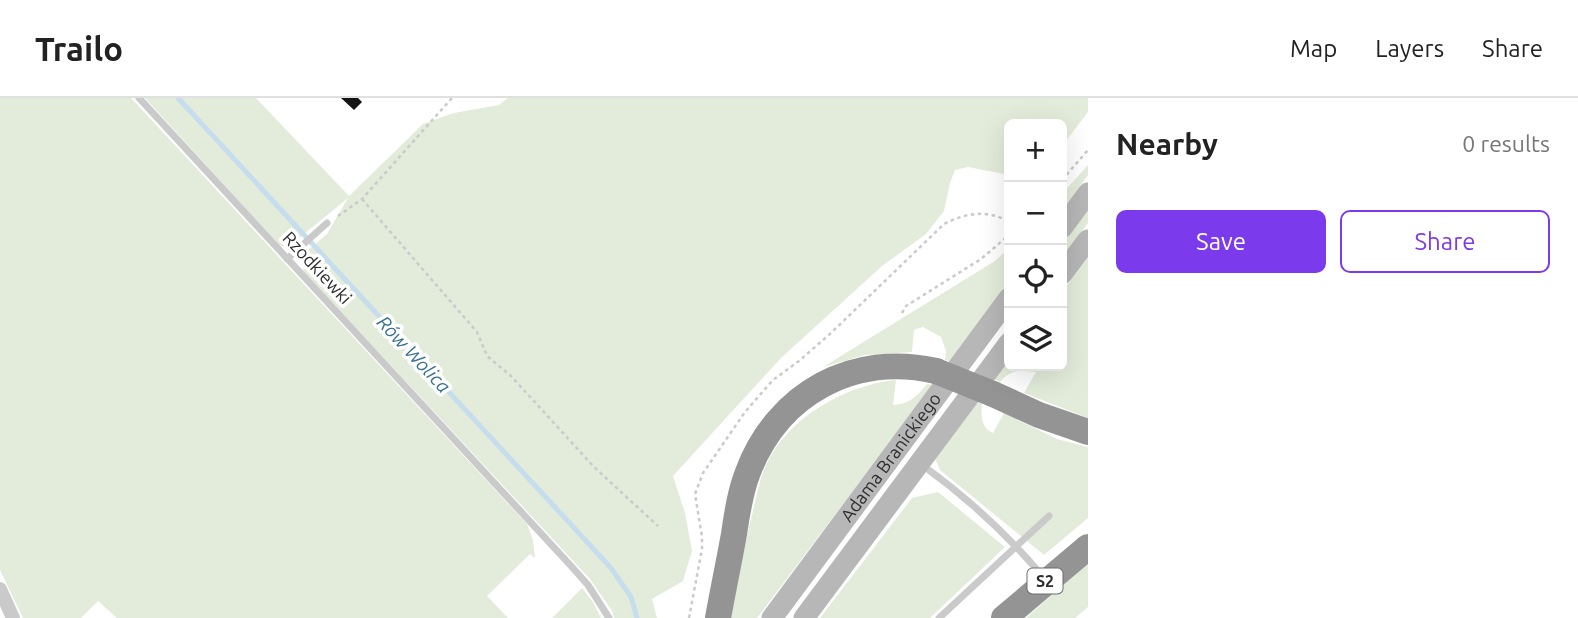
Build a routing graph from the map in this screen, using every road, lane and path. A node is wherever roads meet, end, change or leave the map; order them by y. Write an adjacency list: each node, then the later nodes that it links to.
1 (139, 98): 11 (lane, Rzodkiewki)
2 (452, 98): 6 (path)
3 (1088, 150): 4 (path)
4 (1067, 174)
5 (1088, 193): 7 (main road)
6 (362, 199): 8 (path); 19 (path)
7 (1067, 221)
8 (327, 223): 11 (lane)
9 (1004, 239): 14 (path)
10 (1088, 240): 12 (main road)
11 (287, 258): 25 (lane, Rzodkiewki)
12 (1067, 267)
13 (1004, 305): 27 (main road, Adama Branickiego)
14 (902, 313)
15 (1004, 350): 17 (main road, Adama Branickiego)
16 (1088, 432): 26 (highway, bridge)
17 (919, 463): 20 (lane); 28 (main road, Adama Branickiego)
18 (1049, 516): 20 (lane)
19 (658, 526)
20 (1018, 547): 22 (lane); 29 (lane)
21 (1088, 547): 22 (highway, S2)
22 (1046, 580): 30 (highway, S2)
23 (0, 589): 24 (street)
24 (13, 618)
25 (609, 618)
26 (718, 618)
27 (772, 618)
28 (804, 618)
29 (939, 618)
30 (1004, 618)

